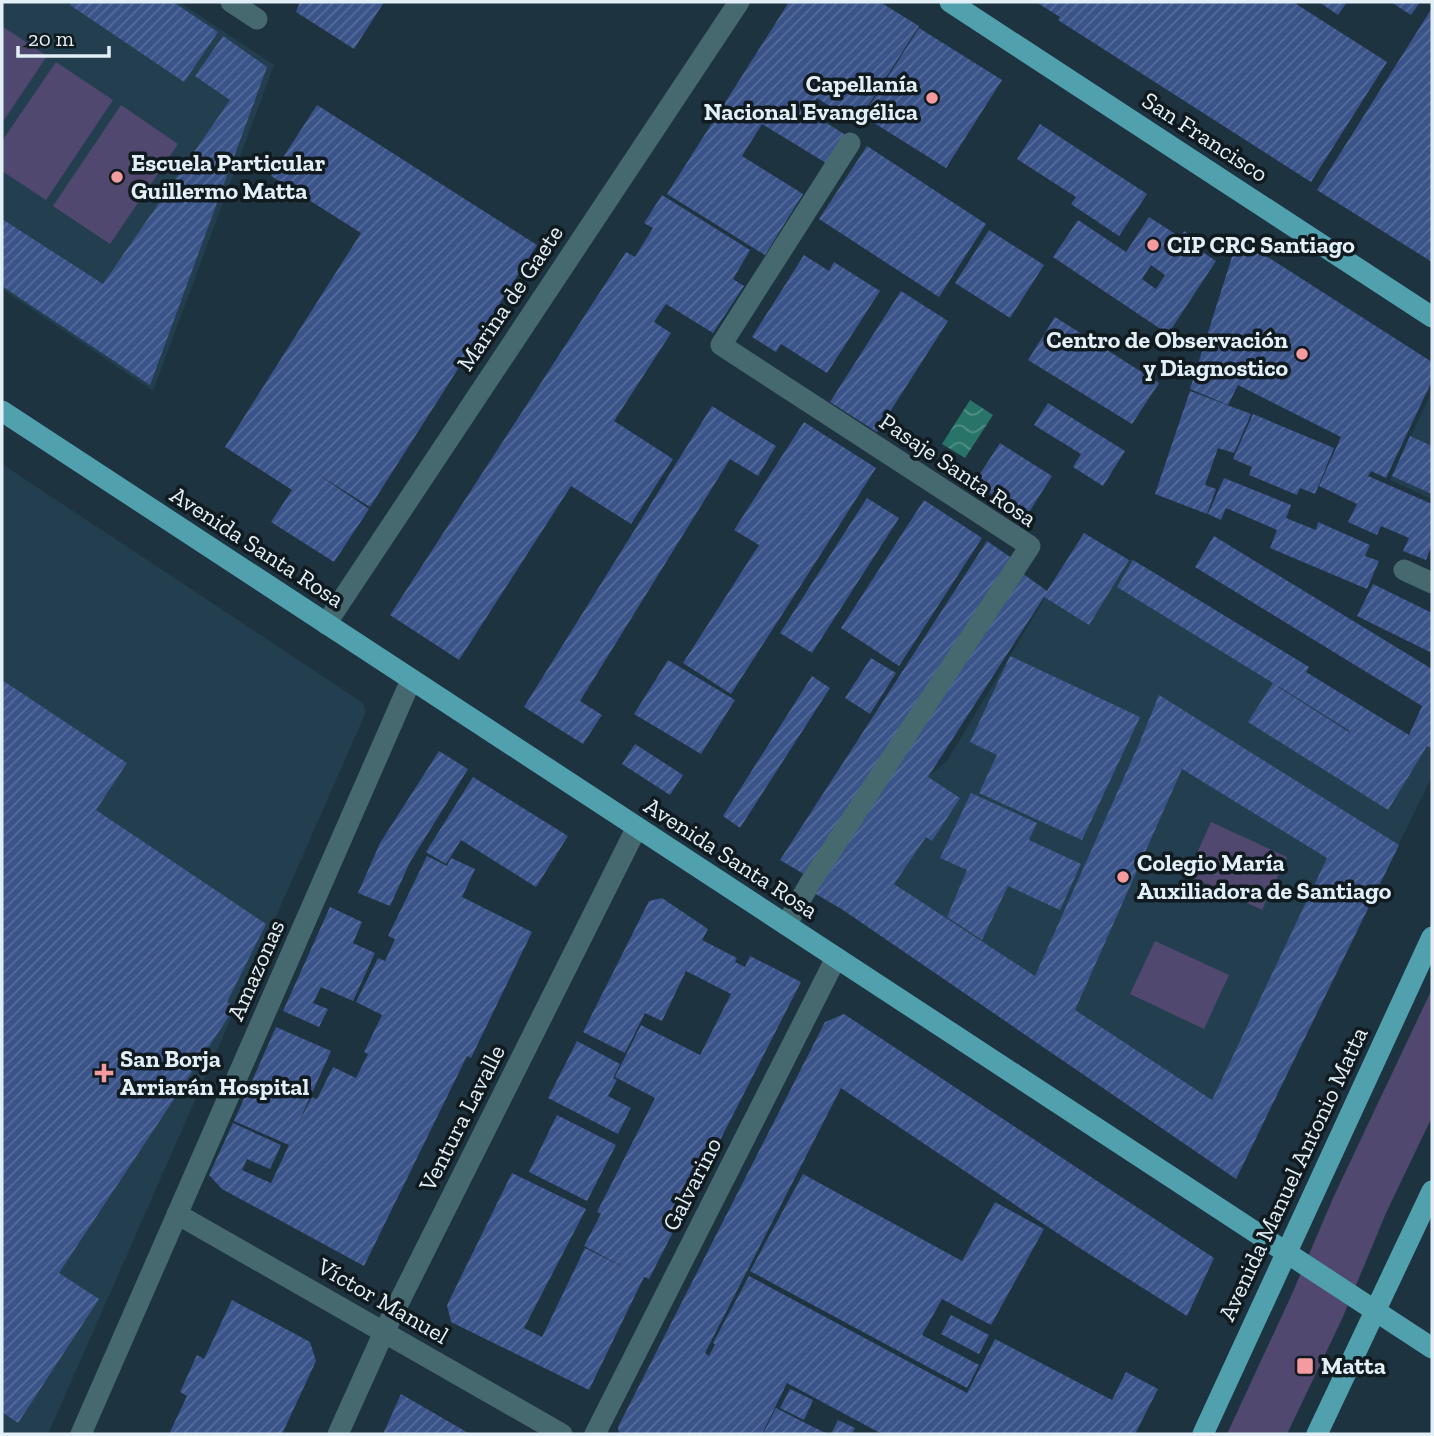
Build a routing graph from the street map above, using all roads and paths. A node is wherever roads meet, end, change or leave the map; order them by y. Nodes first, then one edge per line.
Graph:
1 (231, 2) edge
2 (739, 2) edge
3 (950, 2) edge
4 (257, 19) dead end
5 (850, 143) dead end
6 (1432, 317) edge
7 (2, 411) edge
8 (1404, 570) dead end
9 (1432, 583) edge
10 (326, 624) junction
11 (411, 680) junction
12 (636, 827) junction
13 (786, 925) junction
14 (1432, 937) edge
15 (836, 958) junction
16 (1432, 1191) edge
17 (177, 1214) junction
18 (1285, 1253) junction
19 (1374, 1311) junction
20 (384, 1332) junction
21 (1432, 1348) edge
22 (81, 1434) edge
23 (338, 1434) edge
24 (562, 1434) edge
25 (594, 1434) edge
26 (1202, 1434) edge
27 (1317, 1434) edge

1 - 4 street
2 - 10 street, Marina de Gaete
3 - 6 main road, San Francisco
5 - 13 street, Pasaje Santa Rosa
7 - 10 main road, Avenida Santa Rosa
8 - 9 street
10 - 11 main road, Avenida Santa Rosa
11 - 12 main road, Avenida Santa Rosa
11 - 17 street, Amazonas
12 - 13 main road, Avenida Santa Rosa
12 - 20 street, Ventura Lavalle
13 - 15 main road, Avenida Santa Rosa
14 - 18 main road, Avenida Manuel Antonio Matta
15 - 18 main road, Avenida Santa Rosa
15 - 25 street, Galvarino
16 - 19 main road
17 - 20 street, Víctor Manuel
17 - 22 street, Amazonas
18 - 19 main road, Avenida Santa Rosa
18 - 26 main road, Avenida Manuel Antonio Matta
19 - 21 main road, Avenida Santa Rosa
19 - 27 main road
20 - 23 street, Ventura Lavalle
20 - 24 street, Víctor Manuel

